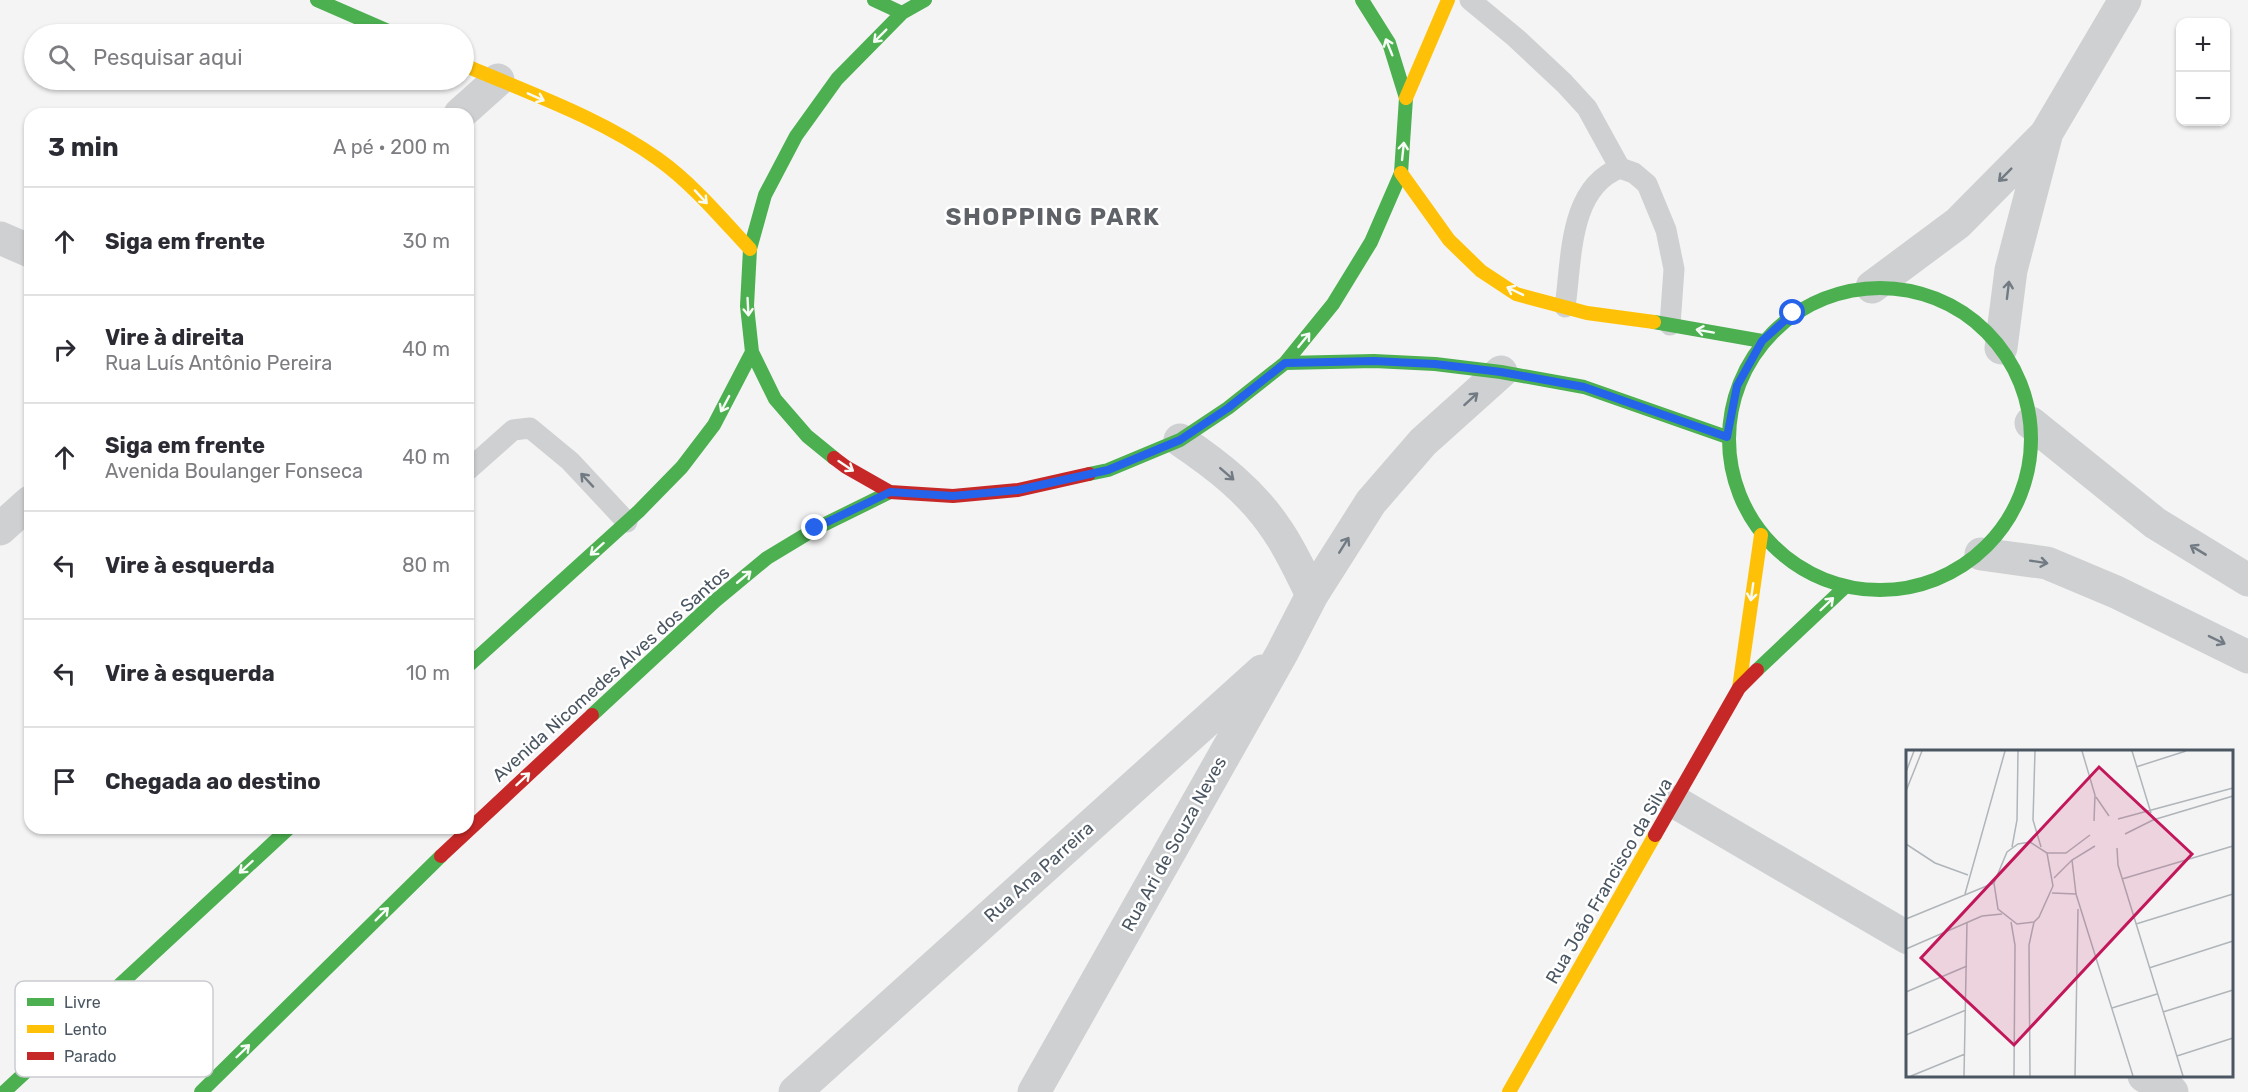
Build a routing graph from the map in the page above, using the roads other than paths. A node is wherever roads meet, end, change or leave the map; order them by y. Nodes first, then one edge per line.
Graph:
1 (317, 0) edge
2 (874, 0) edge
3 (925, 0) edge
4 (1362, 0) edge
5 (1448, 0) edge
6 (1470, 0) edge
7 (2125, 0) edge
8 (902, 13) junction
9 (372, 24) edge
10 (474, 69) edge
11 (498, 80) junction
12 (1406, 98) junction
13 (467, 108) edge
14 (2046, 134) junction
15 (1620, 168) junction
16 (1401, 173) junction
17 (0, 238) edge
18 (24, 248) edge
19 (750, 249) junction
20 (1872, 287) junction
21 (1565, 307) junction
22 (1670, 325) junction
23 (1762, 341) junction
24 (2001, 348) junction
25 (752, 352) junction
26 (1285, 363) junction
27 (1501, 372) junction
28 (2031, 423) junction
29 (1727, 437) junction
30 (1180, 440) junction
31 (474, 465) edge
32 (890, 492) junction
33 (24, 507) edge
34 (627, 522) junction
35 (0, 529) edge
36 (1761, 534) junction
37 (1981, 554) junction
38 (2248, 580) edge
39 (1844, 588) junction
40 (1312, 595) junction
41 (1282, 653) junction
42 (2248, 657) edge
43 (474, 661) edge
44 (1739, 688) junction
45 (1675, 802) junction
46 (474, 823) edge
47 (283, 834) edge
48 (463, 834) edge
49 (1906, 937) edge
50 (124, 981) edge
51 (20, 1077) edge
52 (2146, 1077) edge
53 (4, 1092) edge
54 (201, 1092) edge
55 (795, 1092) edge
56 (1034, 1092) edge
57 (1509, 1092) edge
58 (2172, 1092) edge

1 - 9 street
2 - 8 street
3 - 8 street
12 -> 4 street
5 - 12 street
6 - 15 lane
7 - 14 street
8 -> 19 street
10 - 11 street
11 - 13 street
11 -> 19 street
16 -> 12 street
14 -> 20 street
24 -> 14 street
15 - 21 lane
15 - 22 lane
21 -> 16 street
26 -> 16 street
17 - 18 street
19 -> 25 street
20 - 23 street
20 - 24 street
21 - 22 street
23 -> 22 street
23 - 29 street
24 - 28 street
25 -> 32 street
25 -> 34 street
26 - 27 street
26 - 30 street
27 - 29 street
40 -> 27 street, Rua Ari de Souza Neves
28 - 37 street
38 -> 28 street
29 - 36 street
30 - 32 street
30 -> 40 street
34 -> 31 lane
46 -> 32 street, Avenida Nicomedes Alves dos Santos
33 - 35 street
34 -> 43 street
36 - 39 street
36 -> 44 street, Rua João Francisco da Silva
37 - 39 street
37 -> 42 street
44 -> 39 street, Rua João Francisco da Silva
40 - 41 street, Rua Ari de Souza Neves
41 - 55 street, Rua Ana Parreira
41 - 56 street, Rua Ari de Souza Neves
44 - 45 street, Rua João Francisco da Silva
45 - 49 street
45 - 57 street, Rua João Francisco da Silva
47 -> 50 street
54 -> 48 street, Avenida Nicomedes Alves dos Santos
51 -> 53 street
52 - 58 street

